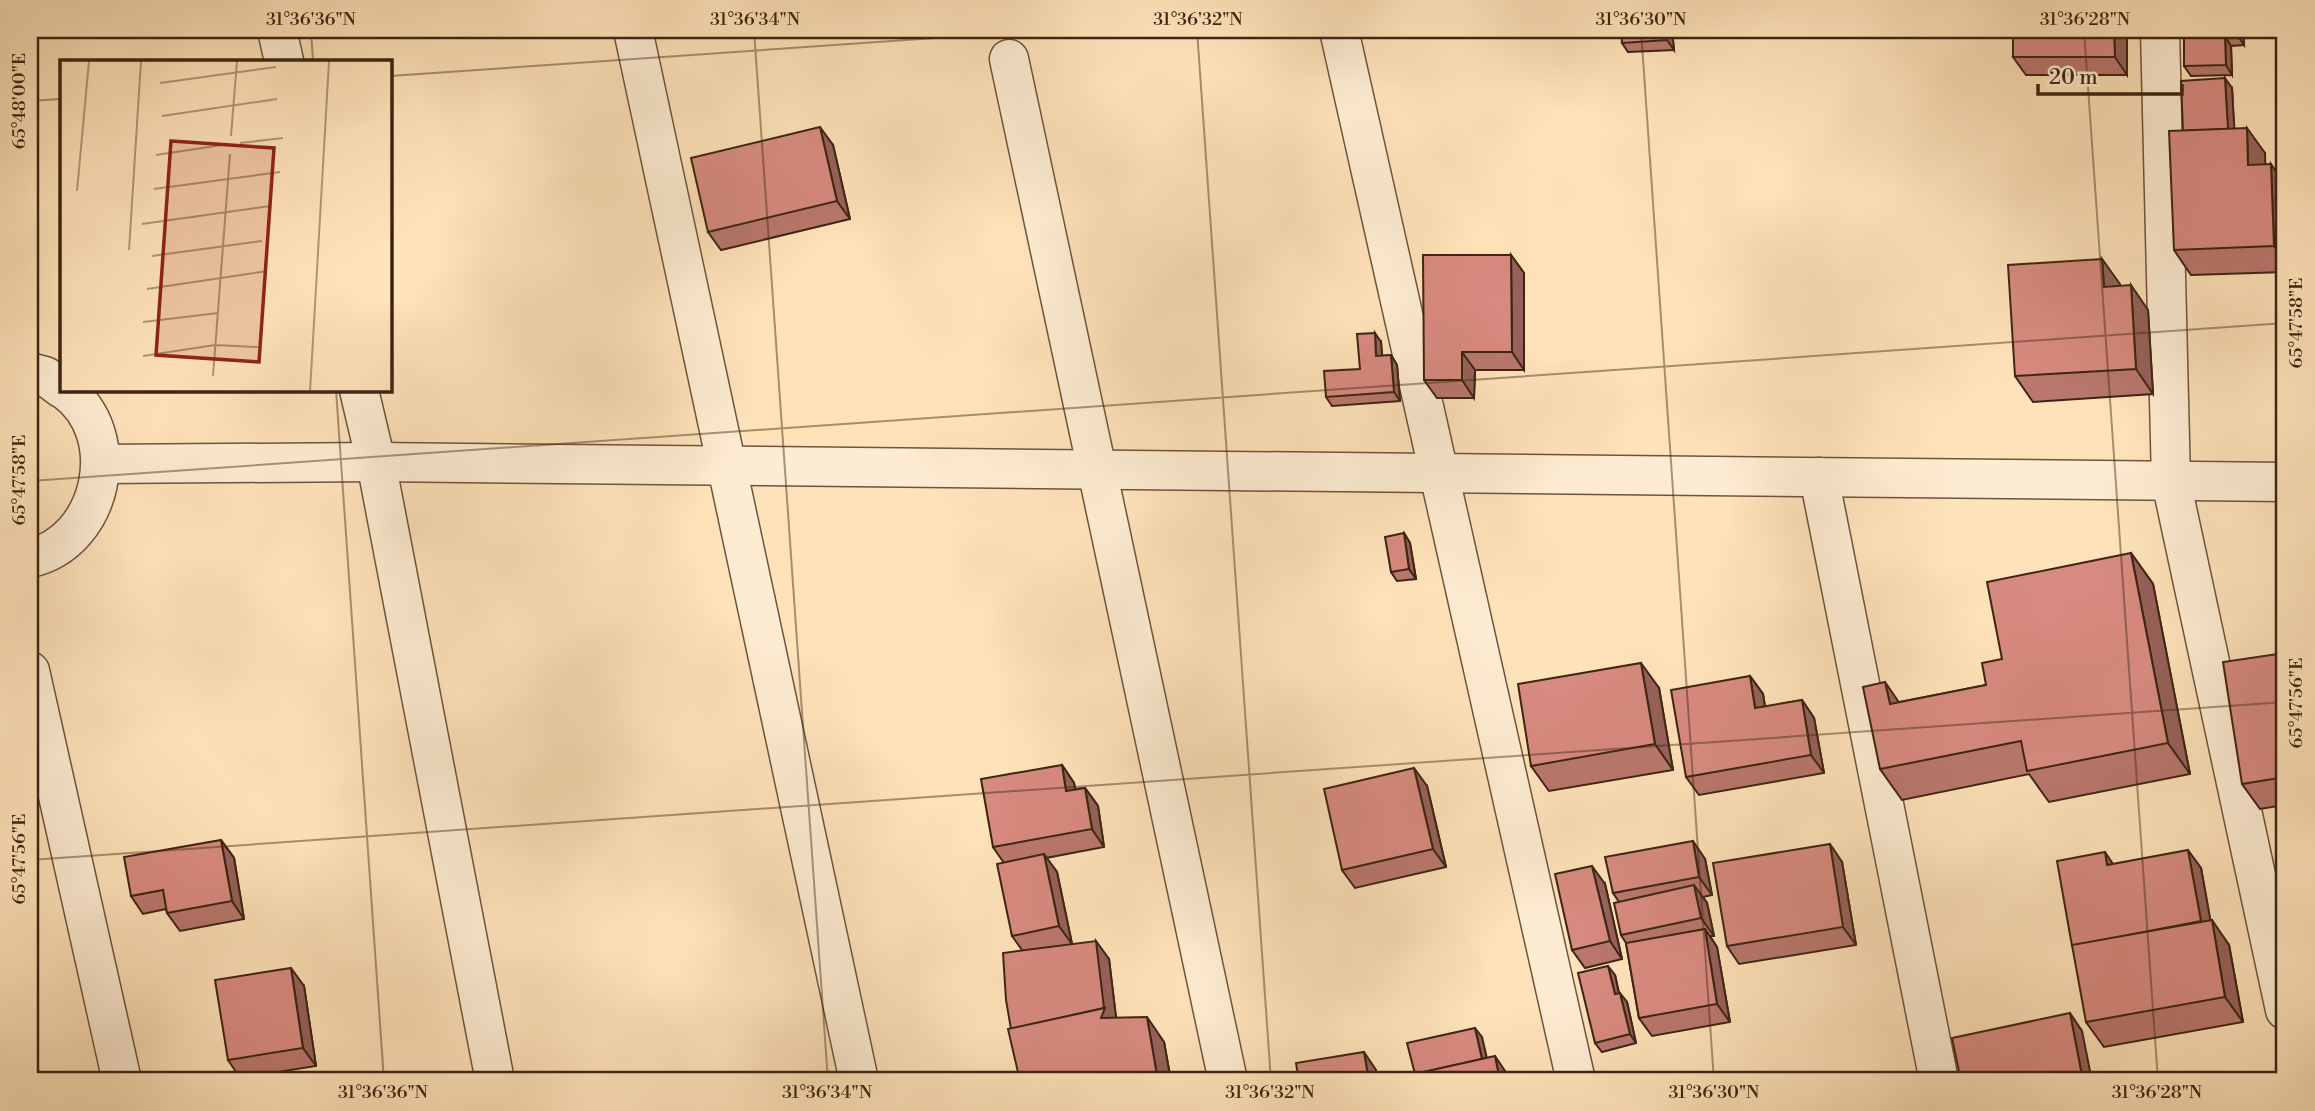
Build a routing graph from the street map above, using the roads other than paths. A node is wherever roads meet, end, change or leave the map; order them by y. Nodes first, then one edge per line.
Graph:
1 (277, 30) edge
2 (633, 30) edge
3 (1339, 30) edge
4 (2160, 30) edge
5 (1009, 59) dead end
6 (284, 60) edge
7 (30, 372) edge
8 (60, 387) edge
9 (68, 392) edge
10 (359, 392) edge
11 (376, 462) junction
12 (102, 464) junction
13 (727, 466) junction
14 (1097, 470) junction
15 (1439, 473) junction
16 (1819, 477) junction
17 (2171, 481) junction
18 (2285, 482) edge
19 (30, 558) edge
20 (30, 671) edge
21 (2285, 1010) edge
22 (122, 1081) edge
23 (495, 1081) edge
24 (859, 1081) edge
25 (1228, 1081) edge
26 (1576, 1081) edge
27 (1939, 1081) edge

1 - 6 street
2 - 13 street
3 - 15 street
4 - 17 street
5 - 14 street
7 - 8 street
9 - 12 street
10 - 11 street
11 - 12 street
11 - 13 street
11 - 23 street
12 - 19 street
13 - 14 street
13 - 24 street
14 - 15 street
14 - 25 street
15 - 16 street
15 - 26 street
16 - 17 street
16 - 27 street
17 - 18 street
17 - 21 street
20 - 22 street

